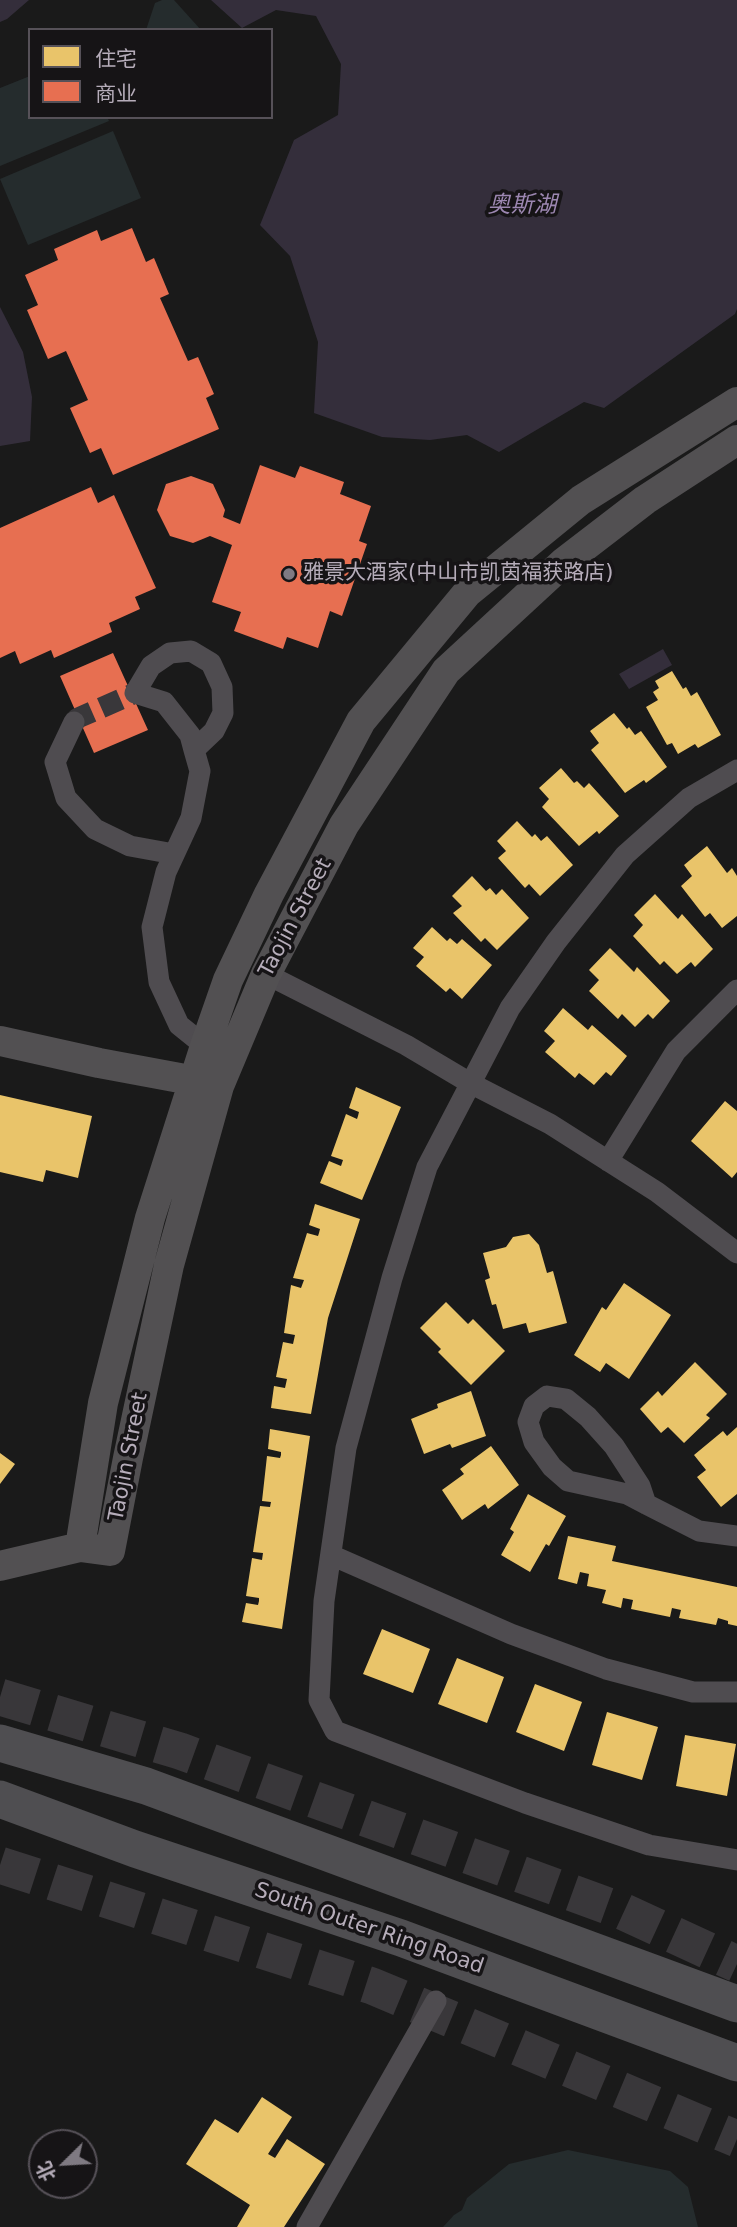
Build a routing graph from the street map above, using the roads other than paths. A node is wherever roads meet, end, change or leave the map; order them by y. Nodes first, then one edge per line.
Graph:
1 (737, 402) edge
2 (737, 440) edge
3 (74, 722) tunnel mouth
4 (194, 750) junction
5 (737, 770) edge
6 (174, 854) junction
7 (266, 974) junction
8 (737, 989) edge
9 (0, 1041) edge
10 (205, 1046) junction
11 (206, 1083) junction
12 (470, 1083) junction
13 (608, 1161) junction
14 (737, 1253) edge
15 (646, 1504) junction
16 (737, 1536) edge
17 (80, 1547) junction
18 (331, 1555) junction
19 (0, 1566) edge
20 (737, 1692) edge
21 (0, 1744) edge
22 (0, 1800) edge
23 (0, 1809) edge
24 (46, 1815) junction
25 (737, 1860) edge
26 (436, 2001) dead end
27 (737, 2004) edge
28 (737, 2063) edge
29 (307, 2227) edge

1 - 10 street
2 - 7 street, Taojin Street
3 - 6 street
4 - 4 street
4 - 6 street
5 - 12 street
6 - 10 street
7 - 11 street, Taojin Street
7 - 12 street
8 - 13 street
9 - 11 street
10 - 11 street
11 - 17 street
11 - 17 street, Taojin Street
12 - 13 street
12 - 18 street
13 - 14 street
15 - 15 street
15 - 16 street
17 - 19 street
18 - 20 street
18 - 25 street
21 - 27 highway
22 - 24 highway, South Outer Ring Road
23 - 24 highway
24 - 28 highway, South Outer Ring Road
26 - 29 street

